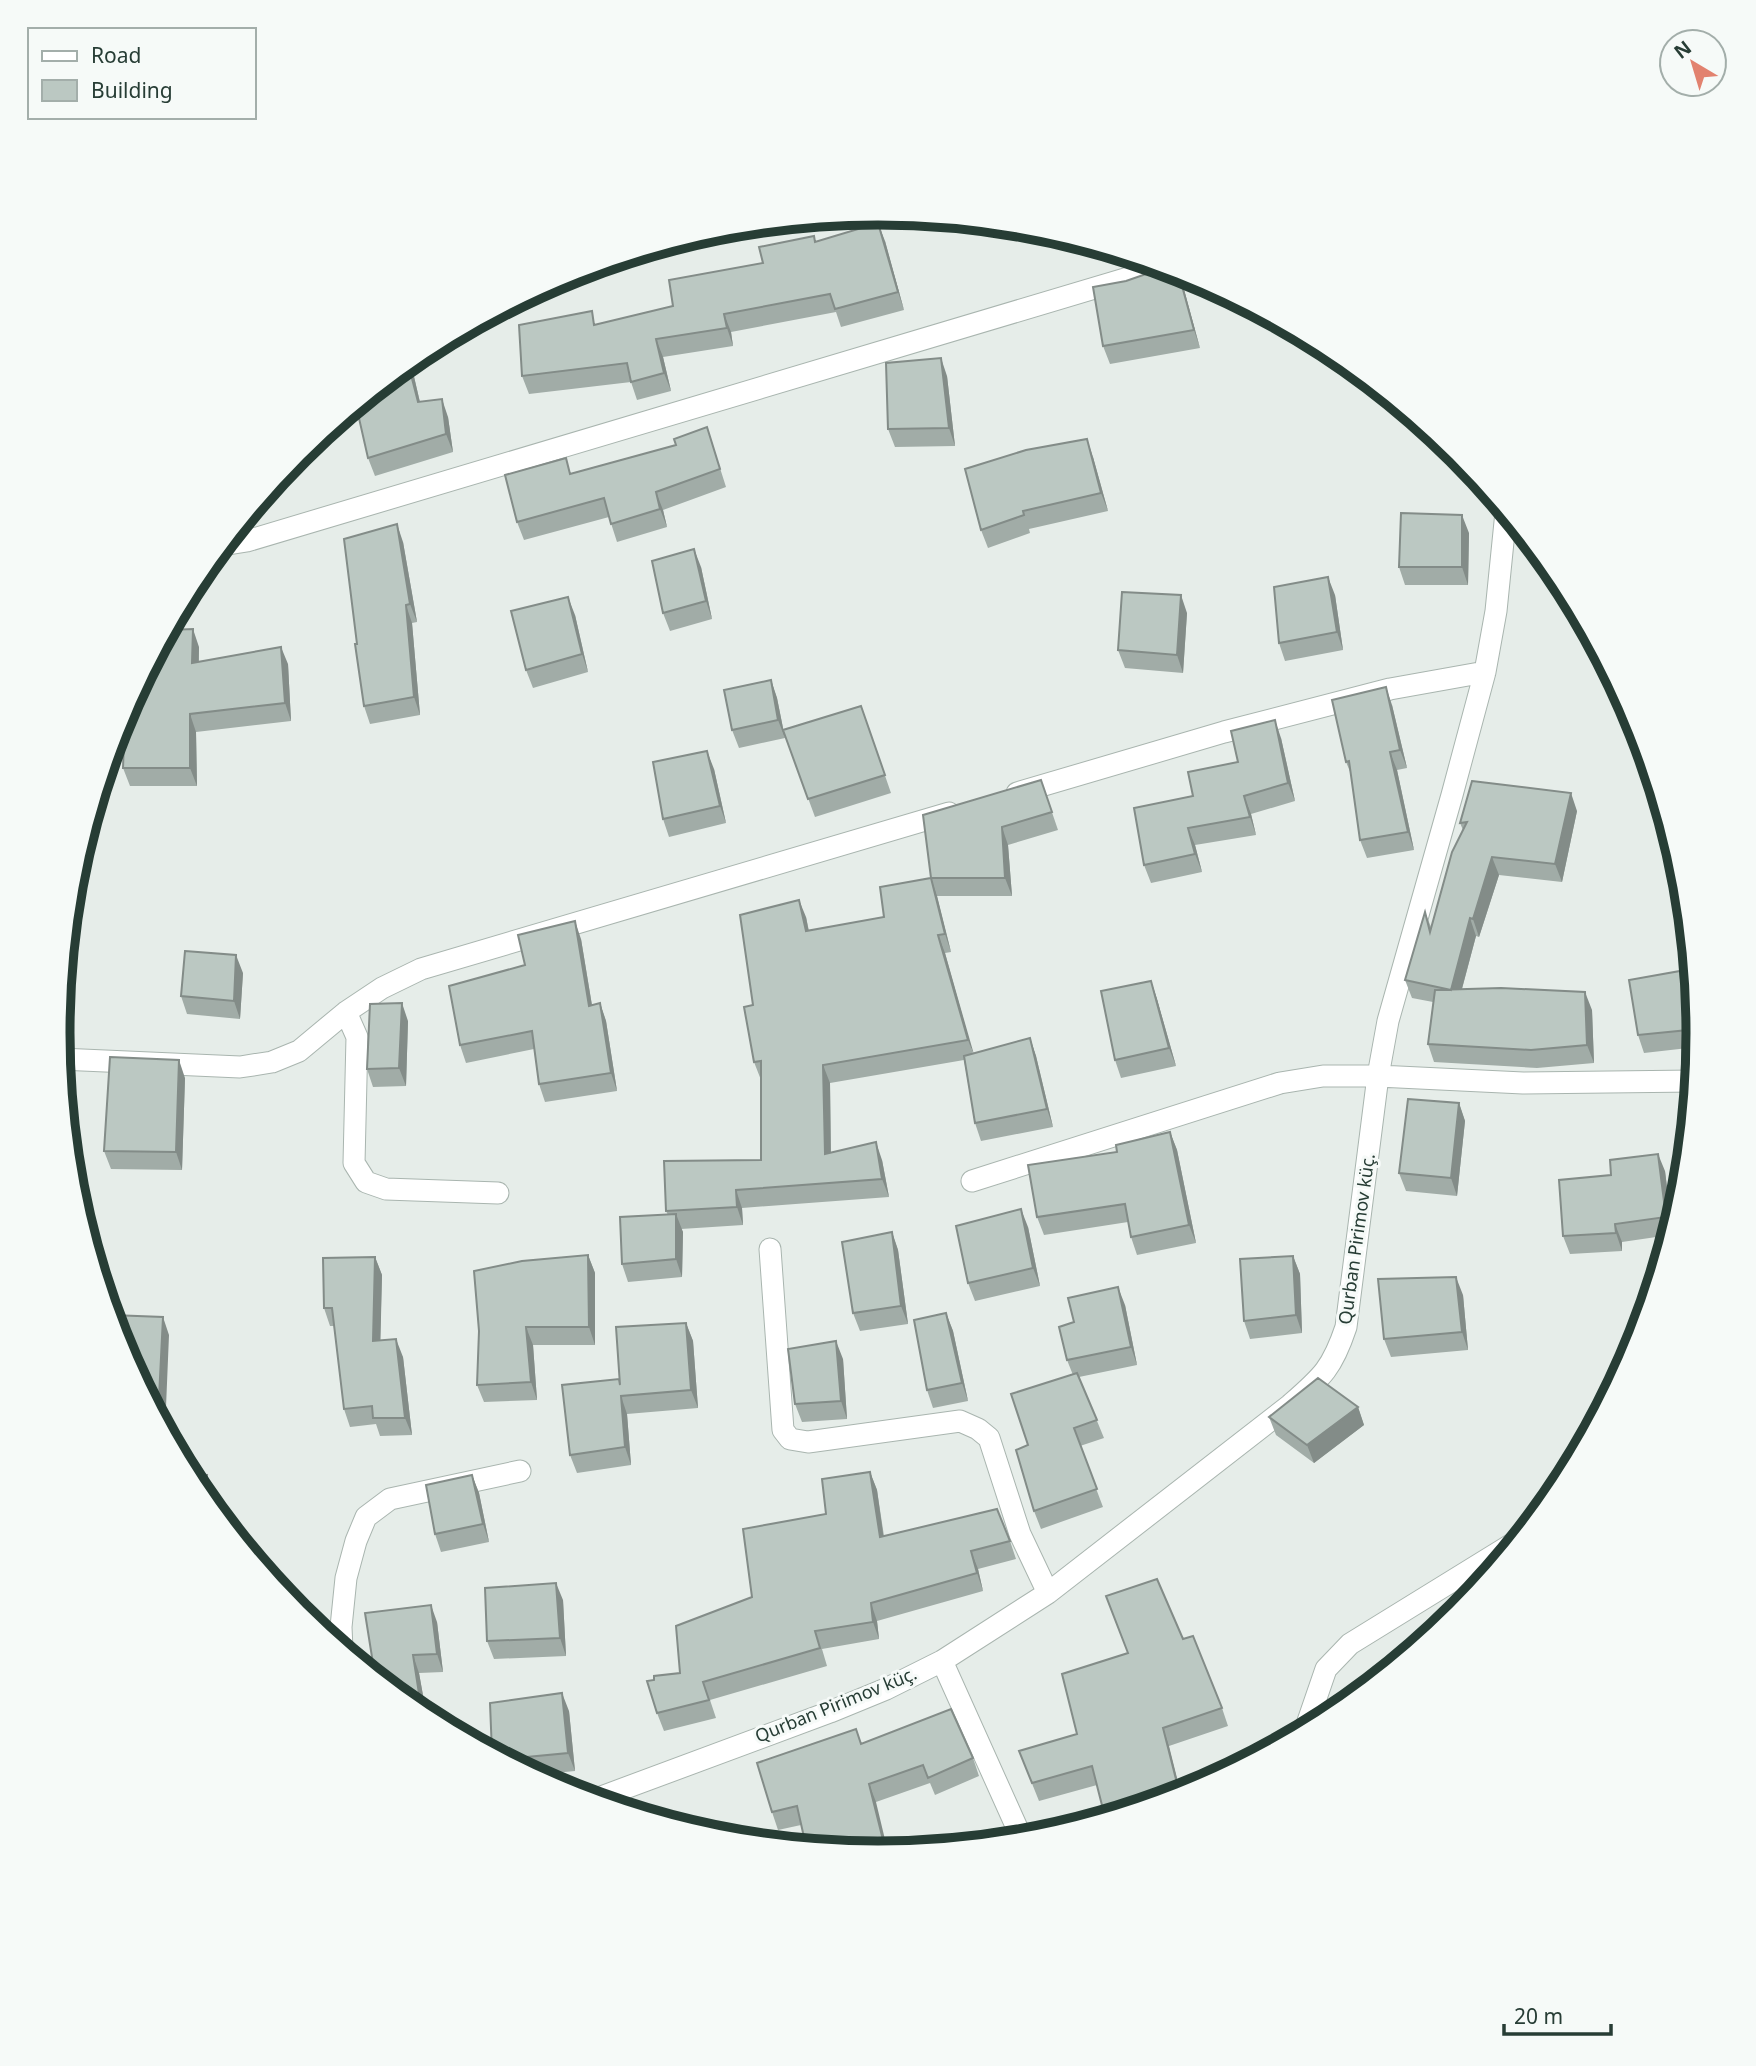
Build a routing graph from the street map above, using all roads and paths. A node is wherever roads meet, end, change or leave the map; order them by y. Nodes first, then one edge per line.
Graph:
1 (1148, 272) edge
2 (1505, 524) edge
3 (236, 543) edge
4 (1485, 672) junction
5 (998, 799) edge
6 (971, 806) edge
7 (346, 1012) junction
8 (71, 1059) edge
9 (1378, 1076) junction
10 (1684, 1081) edge
11 (972, 1181) dead end
12 (498, 1193) dead end
13 (769, 1249) dead end
14 (520, 1471) dead end
15 (1494, 1555) edge
16 (1048, 1593) junction
17 (341, 1637) edge
18 (942, 1661) junction
19 (1310, 1716) edge
20 (608, 1794) edge
21 (1017, 1828) edge

1 - 3 street
2 - 4 street, Qurban Pirimov küç.
4 - 5 street
4 - 9 street, Qurban Pirimov küç.
6 - 7 street
7 - 8 street
7 - 12 street
9 - 10 street
9 - 11 street
9 - 16 street, Qurban Pirimov küç.
13 - 16 street
14 - 17 street
15 - 19 street
16 - 18 street, Qurban Pirimov küç.
18 - 20 street, Qurban Pirimov küç.
18 - 21 street

